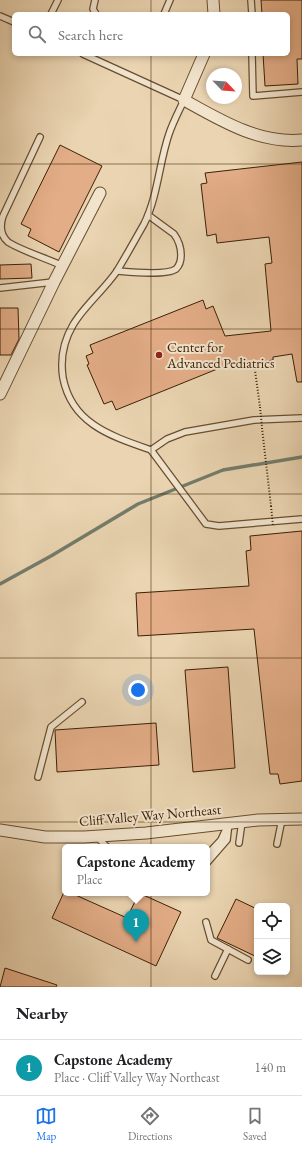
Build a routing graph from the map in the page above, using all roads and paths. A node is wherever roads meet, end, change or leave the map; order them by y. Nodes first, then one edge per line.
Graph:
1 (58, 0) edge
2 (94, 0) edge
3 (170, 0) edge
4 (213, 0) edge
5 (251, 0) edge
6 (52, 12) edge
7 (95, 12) edge
8 (165, 12) edge
9 (214, 12) edge
10 (252, 12) edge
11 (0, 16) edge
12 (12, 21) edge
13 (88, 56) edge
14 (203, 56) edge
15 (252, 56) edge
16 (302, 92) edge
17 (184, 100) junction
18 (40, 137) dead end
19 (302, 140) edge
20 (100, 192) dead end
21 (148, 215) junction
22 (63, 266) junction
23 (117, 271) junction
24 (54, 282) junction
25 (0, 288) edge
26 (254, 363) dead end
27 (0, 394) edge
28 (302, 418) edge
29 (151, 450) junction
30 (302, 519) edge
31 (273, 526) dead end
32 (82, 702) dead end
33 (38, 777) dead end
34 (282, 819) junction
35 (302, 819) edge
36 (242, 822) junction
37 (229, 823) junction
38 (0, 830) edge
39 (96, 836) junction
40 (239, 843) dead end
41 (103, 844) edge
42 (277, 844) dead end
43 (210, 852) edge
44 (210, 859) edge
45 (206, 922) dead end
46 (228, 949) junction
47 (248, 960) dead end
48 (215, 976) dead end

1 - 6 lane
2 - 7 lane
3 - 8 lane
4 - 9 street
5 - 10 lane
11 - 12 lane
13 - 17 lane
14 - 17 street
15 - 16 lane
17 - 19 street
17 - 21 lane
18 - 22 lane
20 - 22 street
21 - 23 lane
21 - 23 lane
22 - 24 street
23 - 29 lane
24 - 25 lane
24 - 27 street
26 - 31 path, bridge
28 - 29 lane
29 - 30 lane
32 - 33 lane
34 - 35 street, Cliff Valley Way Northeast
34 - 36 street, Cliff Valley Way Northeast
34 - 42 lane
36 - 37 street, Cliff Valley Way Northeast
36 - 40 lane
37 - 39 street, Cliff Valley Way Northeast
37 - 43 lane
37 - 44 lane
38 - 39 street, Cliff Valley Way Northeast
39 - 41 lane
45 - 46 lane
46 - 47 lane
46 - 48 lane

